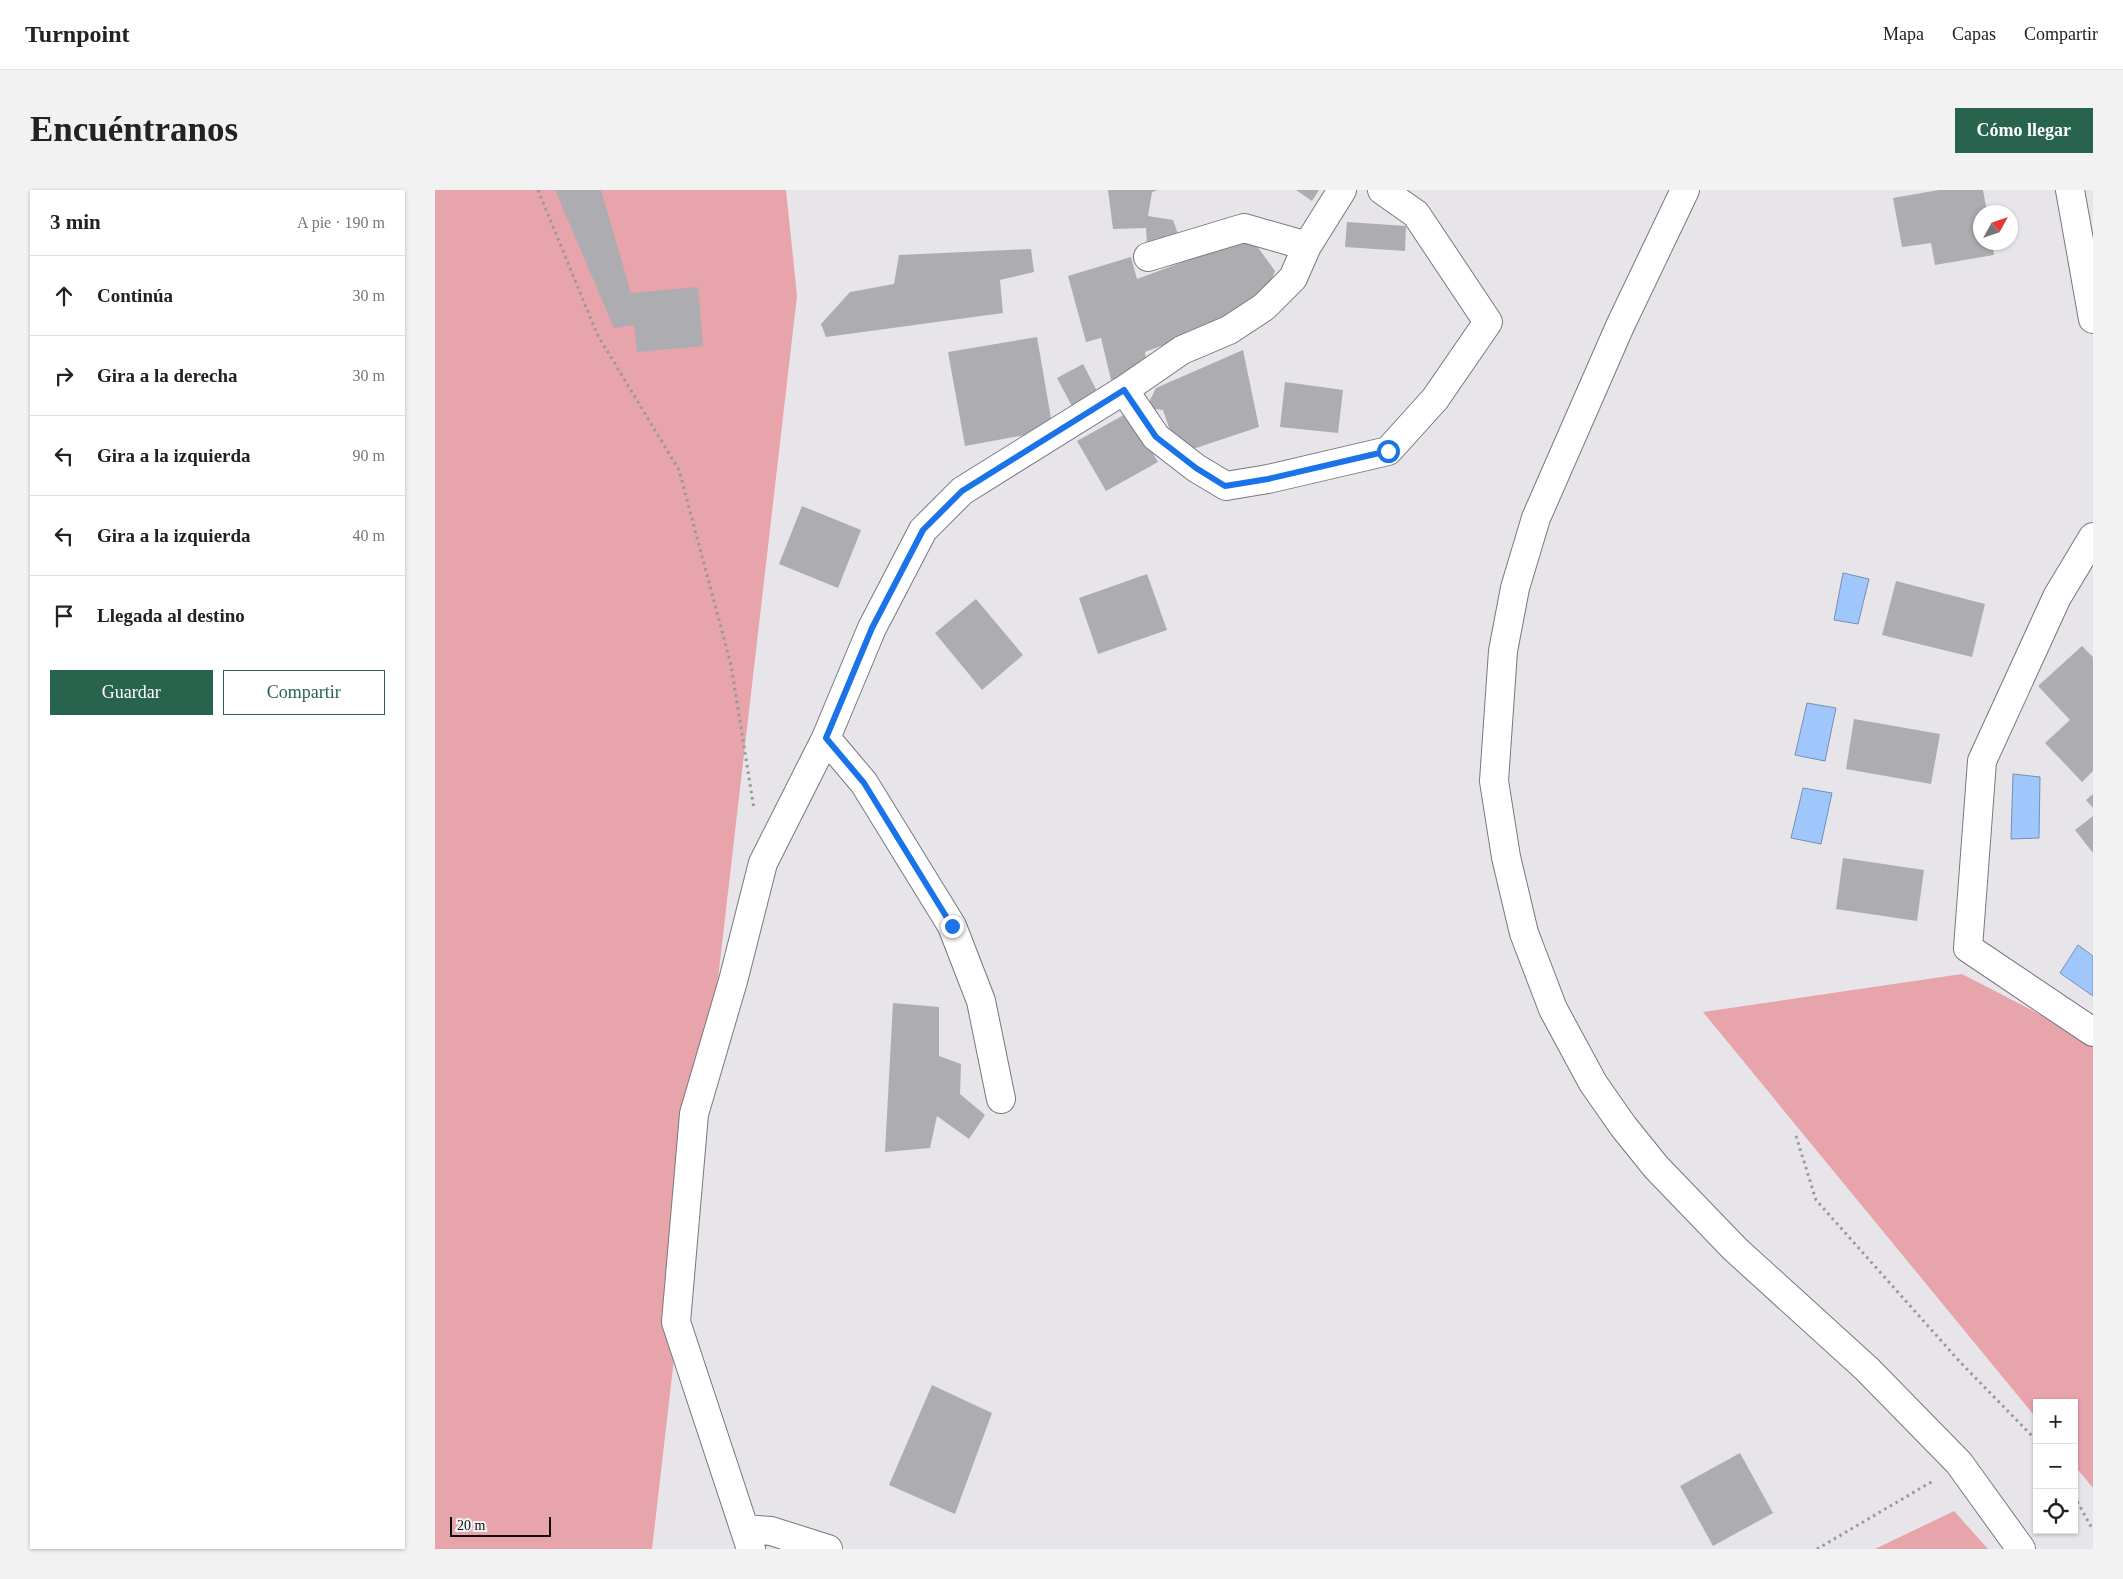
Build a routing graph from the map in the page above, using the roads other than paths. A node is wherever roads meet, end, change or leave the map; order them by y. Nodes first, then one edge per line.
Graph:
1 (1342, 190) edge
2 (1382, 190) edge
3 (1685, 190) edge
4 (2070, 190) edge
5 (1307, 246) junction
6 (1148, 257) dead end
7 (2093, 319) edge
8 (1124, 390) junction
9 (2093, 537) edge
10 (826, 738) junction
11 (2093, 1032) edge
12 (1001, 1099) dead end
13 (748, 1539) edge
14 (829, 1549) edge
15 (2021, 1549) edge

1 - 5 street
2 - 8 street
3 - 15 street
4 - 7 street
5 - 6 street
5 - 8 street
8 - 10 street
9 - 11 street
10 - 12 street
10 - 13 street
13 - 14 street

